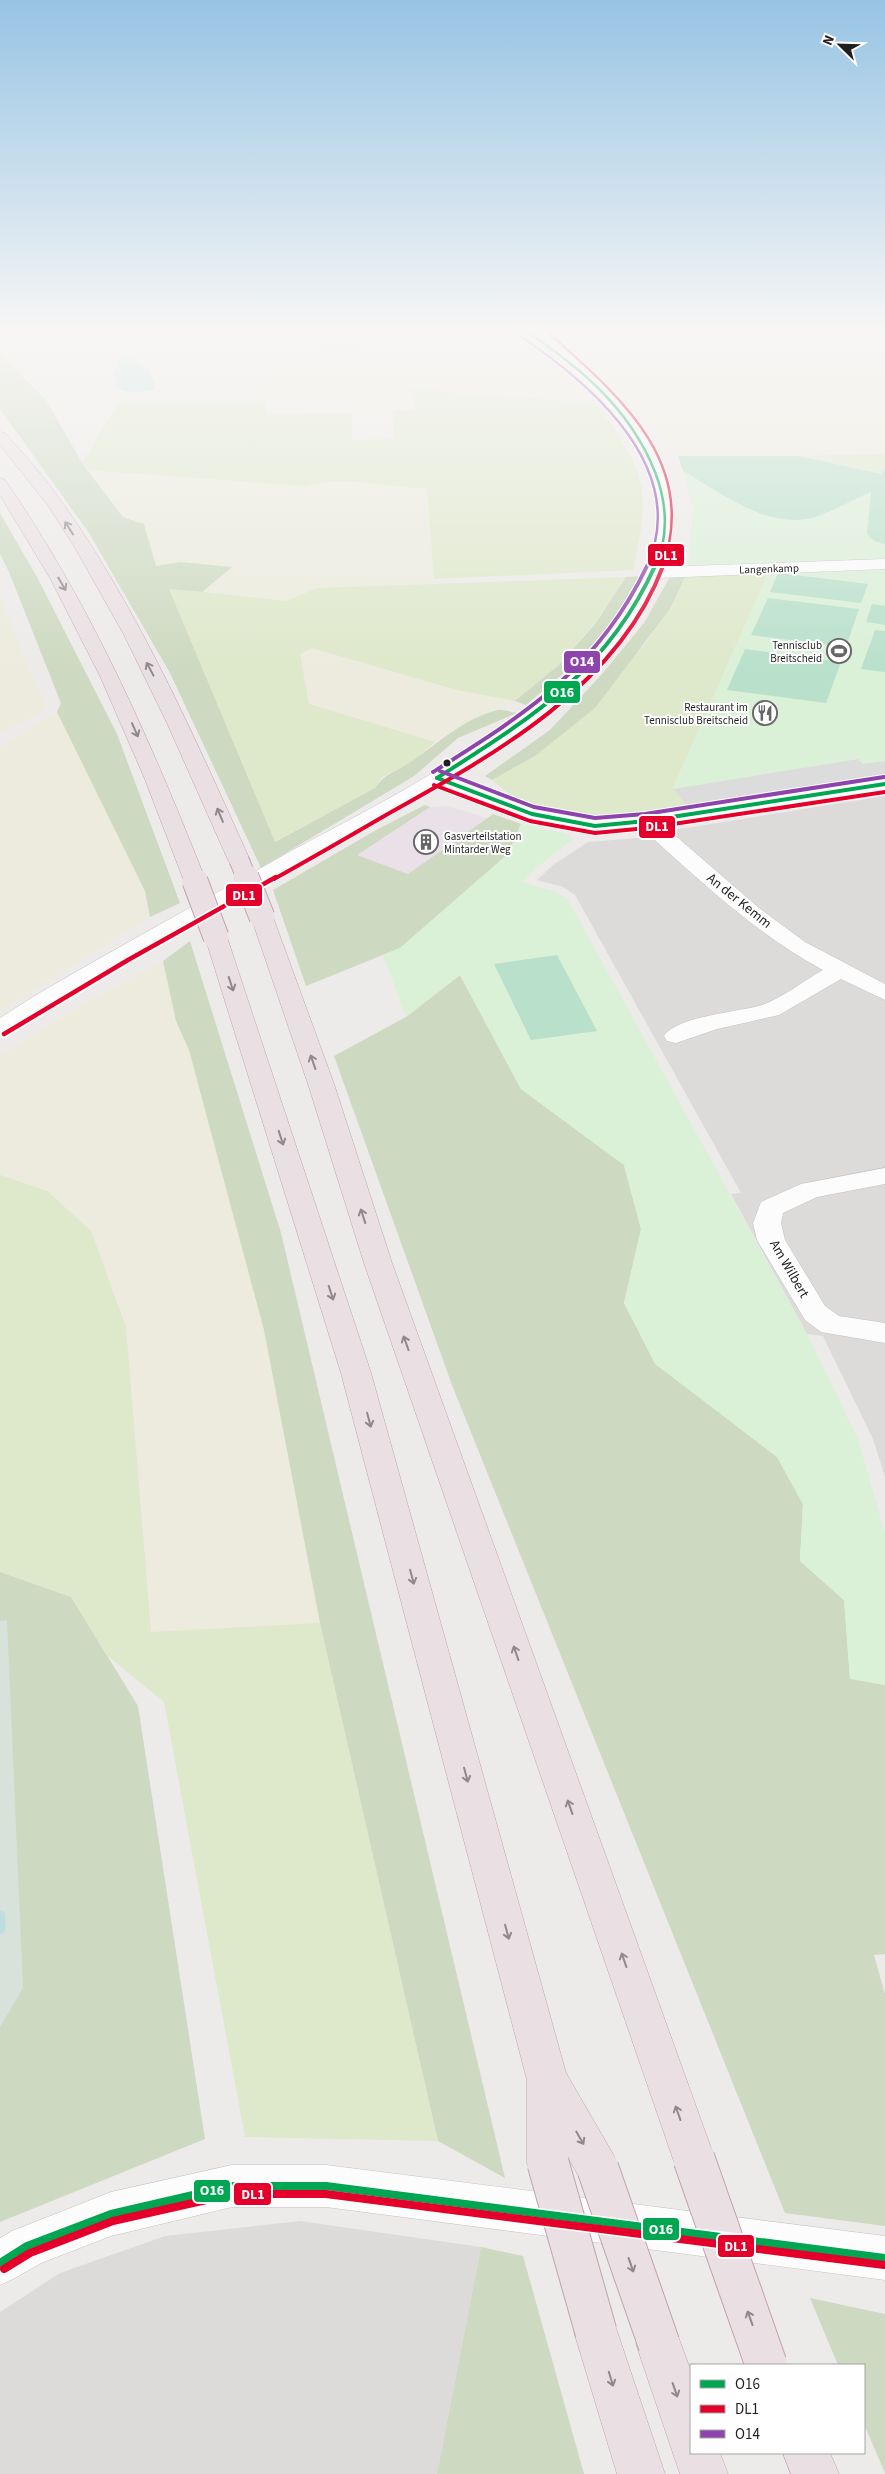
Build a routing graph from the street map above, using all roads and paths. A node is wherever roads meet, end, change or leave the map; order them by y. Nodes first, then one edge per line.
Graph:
1 (5, 442) edge
2 (642, 442) edge
3 (0, 483) edge
4 (885, 564) edge
5 (652, 573) junction
6 (436, 778) junction
7 (885, 784) edge
8 (646, 821) junction
9 (840, 970) junction
10 (885, 993) edge
11 (0, 1028) edge
12 (676, 1036) dead end
13 (885, 1176) edge
14 (885, 1332) edge
15 (547, 2080) junction
16 (885, 2258) edge
17 (0, 2264) edge
18 (767, 2364) edge
19 (690, 2433) edge
20 (697, 2454) edge
21 (798, 2454) edge
22 (806, 2454) edge
23 (641, 2474) edge
24 (704, 2474) edge
25 (806, 2474) edge
26 (815, 2474) edge

18 -> 1 highway, bridge
2 - 5 street
3 -> 15 highway, bridge
4 - 5 street, Langenkamp
5 - 6 street
6 - 8 street
6 - 11 street
7 - 8 street
8 - 9 street, An der Kemm
9 - 10 street, An der Kemm
9 - 12 street
13 - 14 street, Am Wilbert
15 -> 19 highway, bridge
15 -> 23 highway, bridge
16 - 17 street
20 - 24 highway
21 - 25 highway
22 - 26 highway

